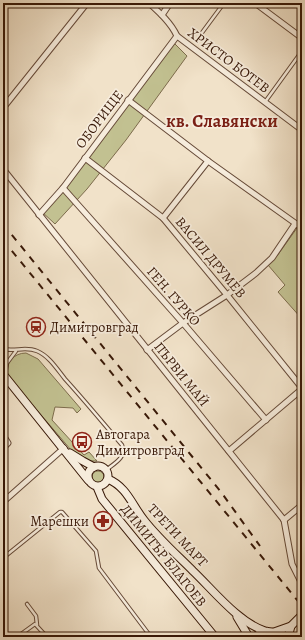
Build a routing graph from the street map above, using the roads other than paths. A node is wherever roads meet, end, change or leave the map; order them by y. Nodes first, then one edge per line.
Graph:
1 (87, 3) edge
2 (148, 3) edge
3 (170, 3) edge
4 (224, 3) edge
5 (256, 3) edge
6 (162, 15) junction
7 (201, 34) dead end
8 (177, 36) junction
9 (302, 38) edge
10 (302, 51) edge
11 (128, 100) junction
12 (264, 103) junction
13 (3, 108) edge
14 (302, 130) edge
15 (85, 158) junction
16 (208, 161) junction
17 (3, 169) edge
18 (63, 188) junction
19 (39, 214) junction
20 (163, 218) junction
21 (295, 224) junction
22 (302, 228) edge
23 (227, 294) junction
24 (182, 323) junction
25 (3, 349) edge
26 (17, 350) junction
27 (147, 350) junction
28 (4, 375) edge
29 (302, 389) edge
30 (266, 420) junction
31 (3, 435) edge
32 (3, 448) edge
33 (64, 448) junction
34 (229, 451) junction
35 (94, 467) junction
36 (106, 470) junction
37 (108, 479) junction
38 (88, 480) junction
39 (97, 487) junction
40 (3, 502) edge
41 (302, 505) edge
42 (284, 520) junction
43 (3, 558) edge
44 (302, 584) edge
45 (27, 604) dead end
46 (232, 609) junction
47 (302, 615) edge
48 (36, 625) junction
49 (291, 626) junction
50 (265, 631) junction
51 (274, 632) junction
52 (148, 634) junction
53 (17, 637) edge
54 (46, 637) edge
55 (144, 637) edge
56 (151, 637) edge
57 (215, 637) edge
58 (249, 637) edge
59 (255, 637) edge
60 (282, 637) edge
61 (288, 637) edge

1 - 13 street
2 - 6 street, ХРИСТО БОТЕВ
3 - 6 street
4 - 7 lane
5 - 9 street
6 - 8 street, ХРИСТО БОТЕВ
8 - 11 street, ОБОРИЩЕ
8 - 12 street, ХРИСТО БОТЕВ
10 - 12 lane
11 - 15 street, ОБОРИЩЕ
11 - 16 street
12 - 14 street, ХРИСТО БОТЕВ
15 - 18 street, ОБОРИЩЕ
15 - 20 street, ВАСИЛ ДРУМЕВ
16 - 20 street
16 - 21 street
17 - 19 street, ПЪРВИ МАЙ
18 - 19 street, ОБОРИЩЕ
18 - 24 street, ГЕН. ГУРКО
19 - 27 street, ПЪРВИ МАЙ
20 - 23 street, ВАСИЛ ДРУМЕВ
21 - 22 street
21 - 23 street
23 - 24 street
23 - 29 street, ВАСИЛ ДРУМЕВ
24 - 27 street
24 - 30 street, ГЕН. ГУРКО
25 - 26 lane
26 - 28 lane
26 - 36 lane
27 - 34 street, ПЪРВИ МАЙ
28 - 33 street
29 - 30 street
30 - 34 street
31 - 32 street
33 - 35 street
33 - 38 street
33 - 40 street
34 - 42 street, ПЪРВИ МАЙ
35 - 36 street
35 - 38 street
36 - 37 street
37 - 39 street
37 - 46 street, ТРЕТИ МАРТ
38 - 39 street
39 - 57 street, ДИМИТЪР БЛАГОЕВ
41 - 42 street
42 - 44 street
43 - 52 lane
45 - 48 lane
46 - 50 street, ТРЕТИ МАРТ
46 - 58 street, ТРЕТИ МАРТ
47 - 49 street
48 - 53 lane
48 - 54 lane
49 - 51 street
49 - 61 street
50 - 51 street
50 - 59 street
51 - 60 street
52 - 55 lane
52 - 56 lane

